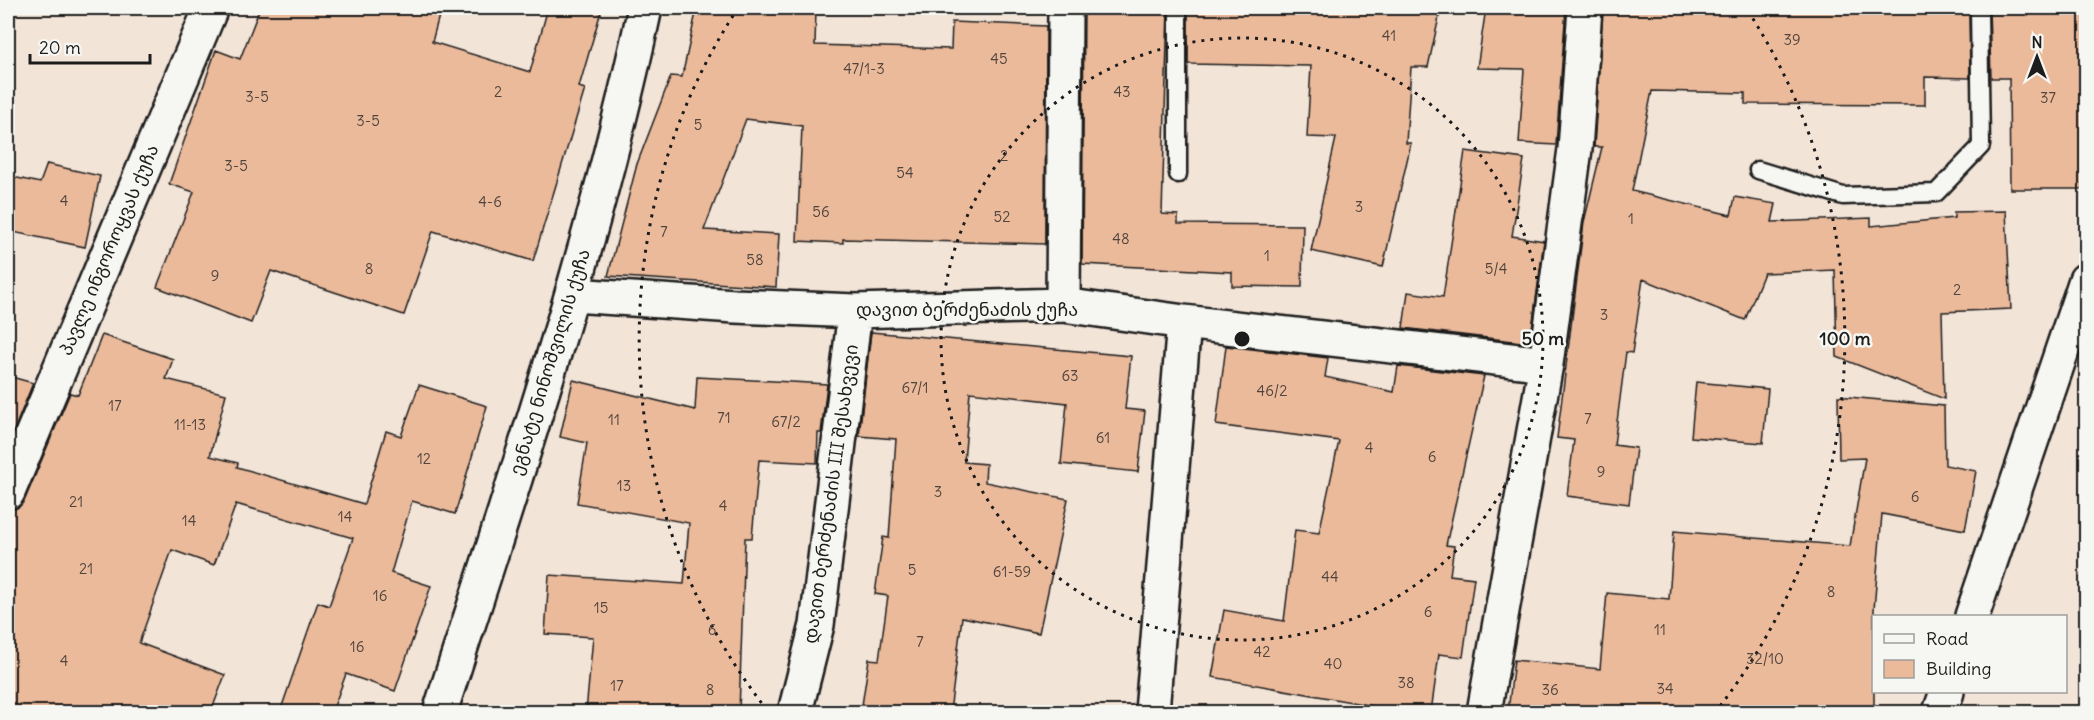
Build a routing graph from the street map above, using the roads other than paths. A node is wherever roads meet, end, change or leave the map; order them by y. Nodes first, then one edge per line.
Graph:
1 (211, 8) edge
2 (645, 8) edge
3 (1065, 8) edge
4 (1178, 8) edge
5 (1585, 8) edge
6 (1979, 8) edge
7 (1758, 170) dead end
8 (1178, 174) dead end
9 (2086, 280) edge
10 (573, 295) junction
11 (1063, 305) junction
12 (855, 311) junction
13 (1184, 322) junction
14 (1546, 364) junction
15 (8, 492) edge
16 (1972, 615) edge
17 (1947, 693) edge
18 (441, 712) edge
19 (795, 712) edge
20 (1152, 712) edge
21 (1484, 712) edge
22 (1940, 712) edge

1 - 15 street, პავლე ინგოროყვას ქუჩა
2 - 10 street, ეგნატე ნინოშვილის ქუჩა
3 - 11 street
4 - 8 lane
5 - 14 street
6 - 7 lane
9 - 16 street
10 - 12 street, დავით ბერძენაძის ქუჩა
10 - 18 street, ეგნატე ნინოშვილის ქუჩა
11 - 12 street, დავით ბერძენაძის ქუჩა
11 - 13 street, დავით ბერძენაძის ქუჩა
12 - 19 street, დავით ბერძენაძის III შესახვევი
13 - 14 street, დავით ბერძენაძის ქუჩა
13 - 20 street
14 - 21 street
17 - 22 street

